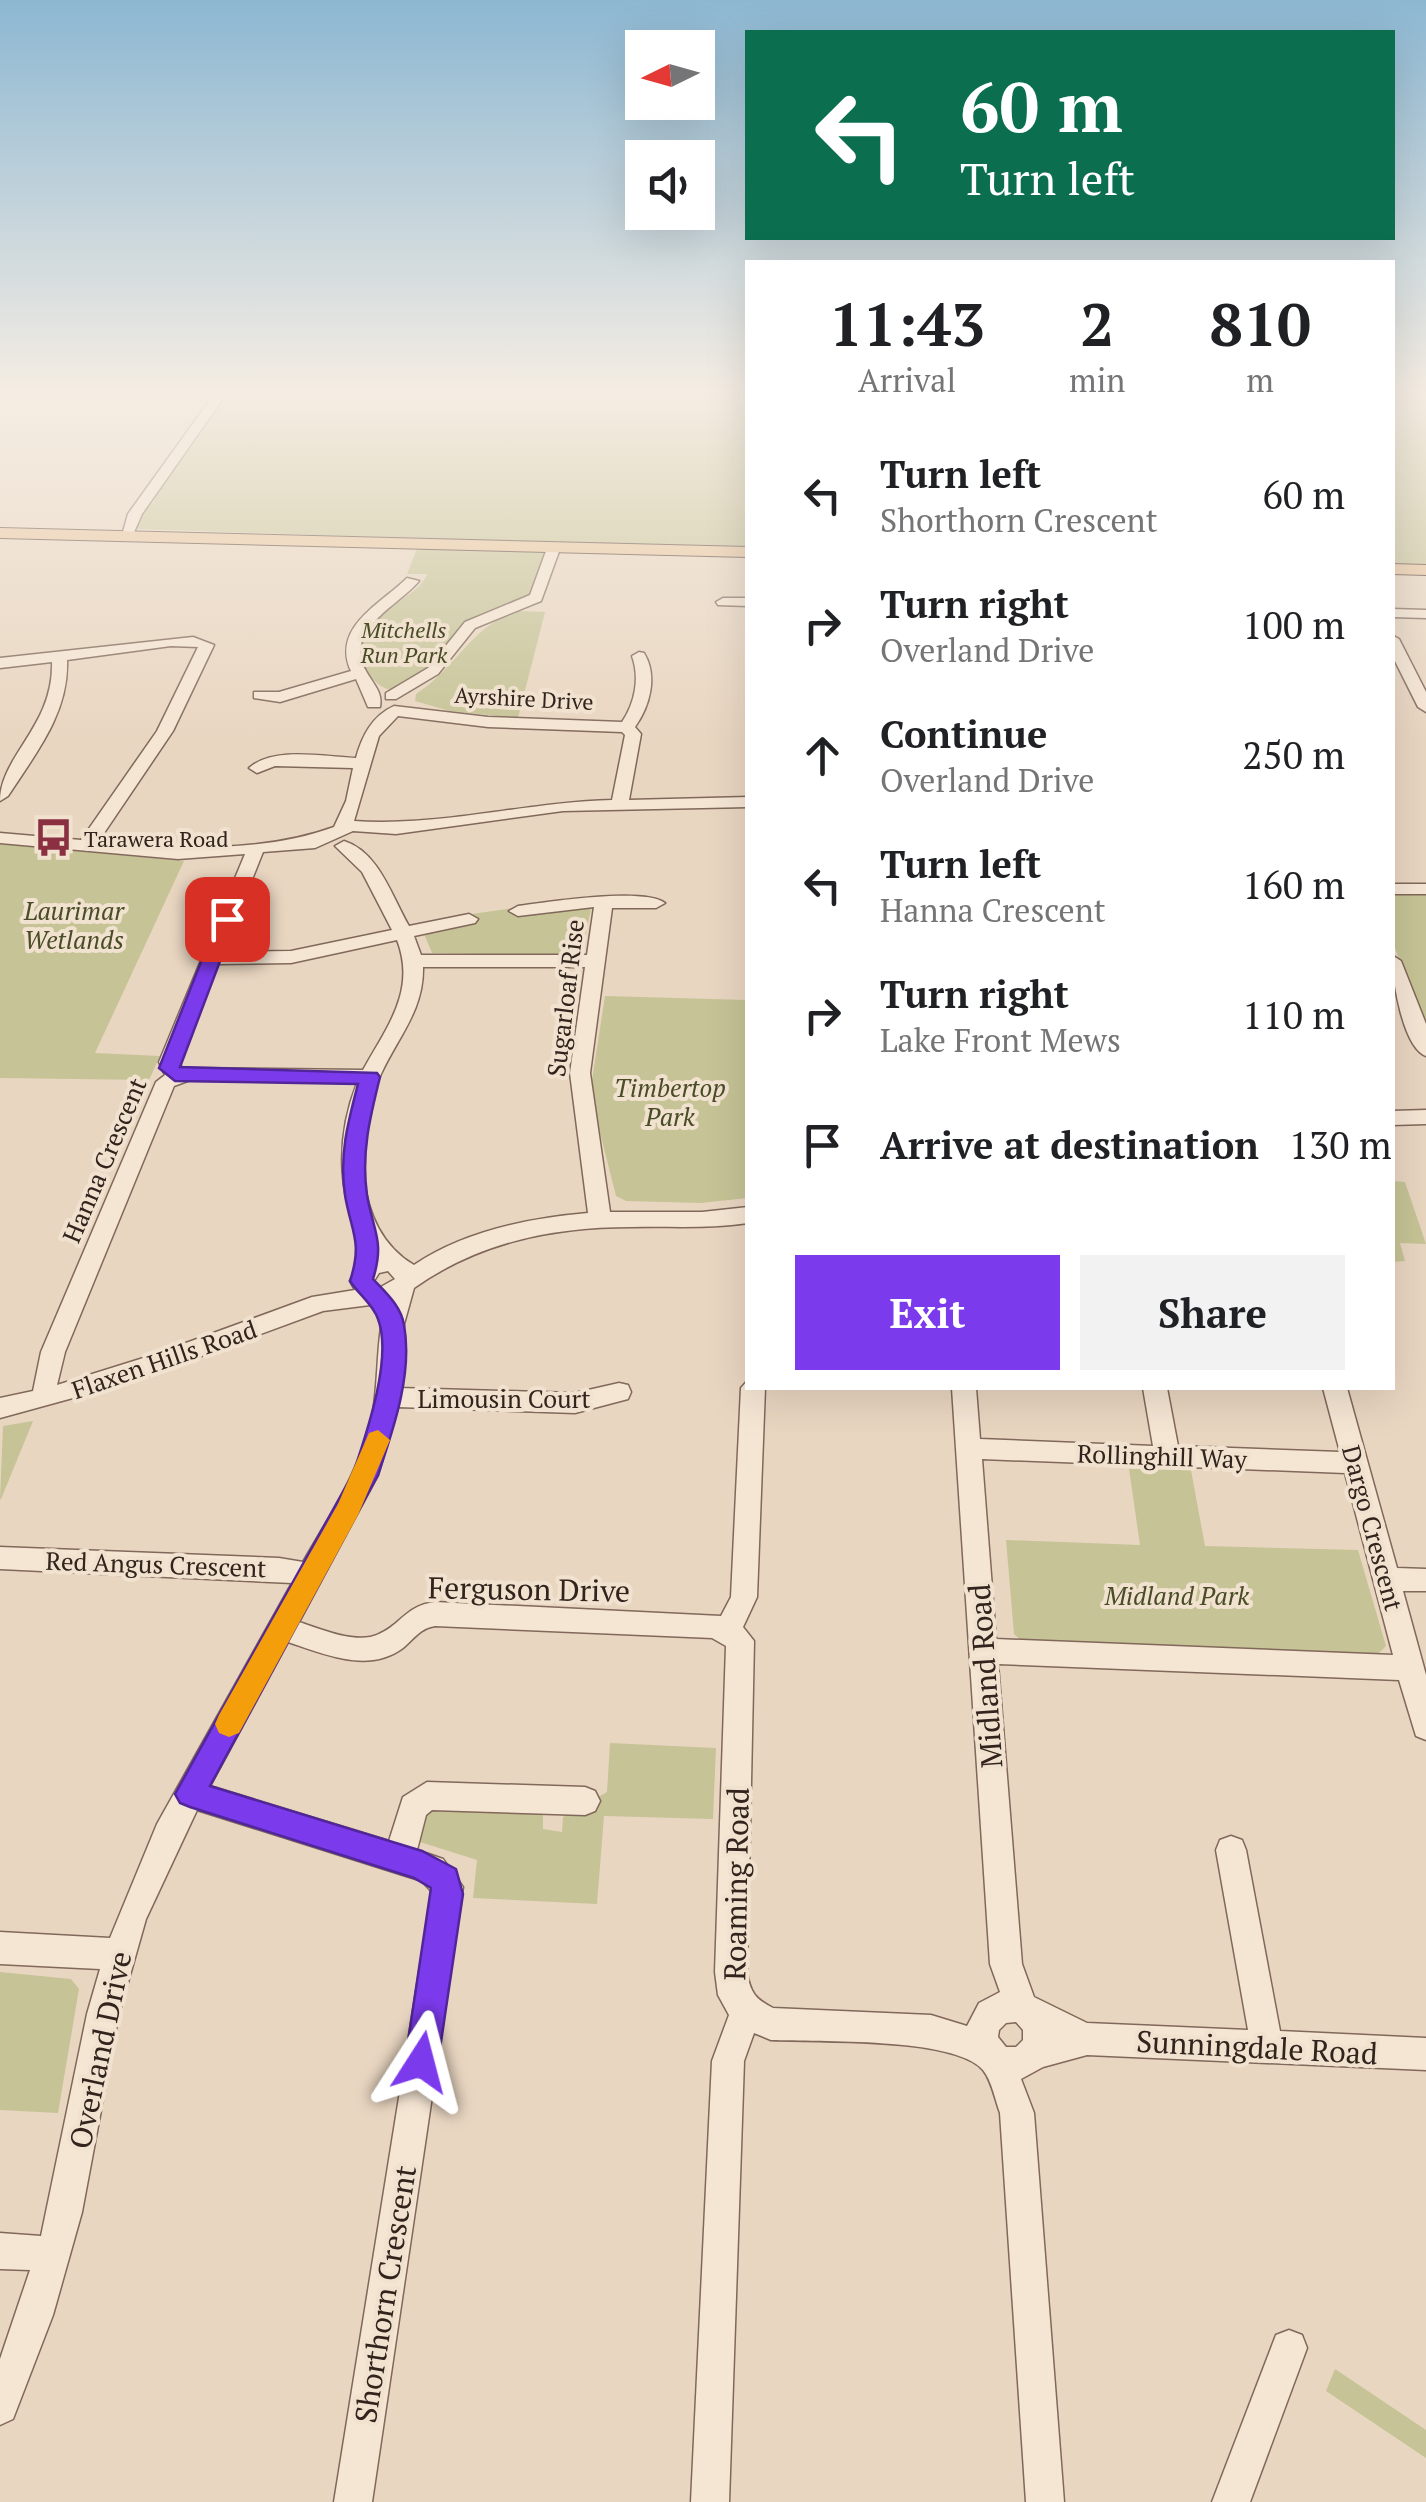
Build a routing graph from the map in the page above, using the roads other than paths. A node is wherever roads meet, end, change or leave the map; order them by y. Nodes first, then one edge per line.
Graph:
1 (139, 507) edge
2 (0, 533) edge
3 (126, 536) junction
4 (554, 546) junction
5 (745, 552) edge
6 (1395, 569) edge
7 (1426, 570) edge
8 (412, 581) dead end
9 (724, 602) dead end
10 (745, 602) edge
11 (1395, 613) edge
12 (1426, 614) edge
13 (1395, 643) edge
14 (639, 656) dead end
15 (60, 660) junction
16 (0, 663) edge
17 (1417, 672) edge
18 (360, 673) junction
19 (260, 695) dead end
20 (393, 704) junction
21 (1426, 707) edge
22 (626, 727) junction
23 (361, 762) junction
24 (257, 768) dead end
25 (0, 796) edge
26 (745, 802) edge
27 (620, 804) junction
28 (364, 834) junction
29 (0, 838) edge
30 (340, 838) junction
31 (86, 846) junction
32 (256, 850) junction
33 (1395, 888) edge
34 (1426, 889) edge
35 (604, 902) junction
36 (656, 903) dead end
37 (518, 912) dead end
38 (469, 919) dead end
39 (401, 930) junction
40 (211, 958) junction
41 (413, 961) junction
42 (595, 961) junction
43 (1395, 968) edge
44 (1426, 1050) edge
45 (175, 1075) junction
46 (370, 1077) junction
47 (1426, 1117) edge
48 (1395, 1118) edge
49 (745, 1215) edge
50 (600, 1220) junction
51 (369, 1235) junction
52 (399, 1274) junction
53 (369, 1283) junction
54 (392, 1324) junction
55 (753, 1390) edge
56 (964, 1390) edge
57 (1154, 1390) edge
58 (1336, 1390) edge
59 (619, 1392) dead end
60 (388, 1397) junction
61 (46, 1398) junction
62 (0, 1408) edge
63 (968, 1449) junction
64 (1166, 1456) junction
65 (1356, 1463) junction
66 (0, 1558) edge
67 (311, 1576) junction
68 (1386, 1578) junction
69 (1426, 1580) edge
70 (282, 1628) junction
71 (728, 1630) junction
72 (984, 1652) junction
73 (1410, 1668) junction
74 (1426, 1727) edge
75 (190, 1794) junction
76 (585, 1801) dead end
77 (1230, 1850) dead end
78 (399, 1858) junction
79 (0, 1948) edge
80 (118, 1954) junction
81 (746, 2012) junction
82 (1011, 2034) junction
83 (1267, 2047) junction
84 (1426, 2054) edge
85 (0, 2251) edge
86 (53, 2254) junction
87 (1289, 2348) dead end
88 (0, 2406) edge
89 (353, 2502) edge
90 (710, 2502) edge
91 (1045, 2502) edge
92 (1231, 2502) edge

1 - 3 street
2 - 3 main road
3 - 4 main road
4 - 5 main road
4 - 20 street
6 - 7 main road
8 - 18 street
9 - 10 street
11 - 12 street
13 - 17 street
14 - 22 street
15 - 16 street
15 - 25 street
15 - 31 street
17 - 21 street
18 - 19 street
18 - 20 street
20 - 22 street, Ayrshire Drive
20 - 23 street
22 - 27 street
23 - 24 street
23 - 28 street
26 - 27 street
27 - 28 street
28 - 30 street
28 - 30 street
28 - 39 street
29 - 31 street
30 - 32 street
31 - 32 street
32 - 40 street
33 - 34 street
35 - 36 street
35 - 37 street
35 - 42 street, Sugarloaf Rise
38 - 39 street
39 - 40 street
39 - 41 street
40 - 45 street
41 - 42 street
41 - 46 street
42 - 50 street, Sugarloaf Rise
43 - 44 street
45 - 46 street, Hanna Crescent
45 - 61 street, Hanna Crescent
46 - 51 street
47 - 48 street
49 - 50 street
50 - 52 street
51 - 52 street
51 - 53 street
52 - 53 street
52 - 53 street
52 - 54 street, Overland Drive
53 - 54 street
53 - 61 street, Flaxen Hills Road
54 - 60 street, Overland Drive
55 - 71 street
56 - 63 street, Midland Road
57 - 64 street
58 - 65 street, Dargo Crescent
59 - 60 street, Limousin Court
60 - 67 street, Overland Drive
61 - 62 street, Flaxen Hills Road
63 - 64 street, Rollinghill Way
63 - 72 street, Midland Road
64 - 65 street, Rollinghill Way
65 - 68 street, Dargo Crescent
66 - 67 street, Red Angus Crescent
67 - 70 street, Overland Drive
68 - 69 street
68 - 73 street, Dargo Crescent
70 - 71 street, Ferguson Drive
70 - 75 street, Overland Drive
71 - 81 street, Roaming Road
72 - 73 street
72 - 82 street, Midland Road
73 - 74 street, Dargo Crescent
75 - 78 street, Shorthorn Crescent
75 - 80 street, Overland Drive
76 - 78 street
77 - 83 street
78 - 89 street, Shorthorn Crescent
79 - 80 street
80 - 86 street, Overland Drive
81 - 82 street
81 - 90 street, Roaming Road
82 - 83 street, Sunningdale Road
82 - 91 street
83 - 84 street, Sunningdale Road
85 - 86 street
86 - 88 street, Overland Drive
87 - 92 street

